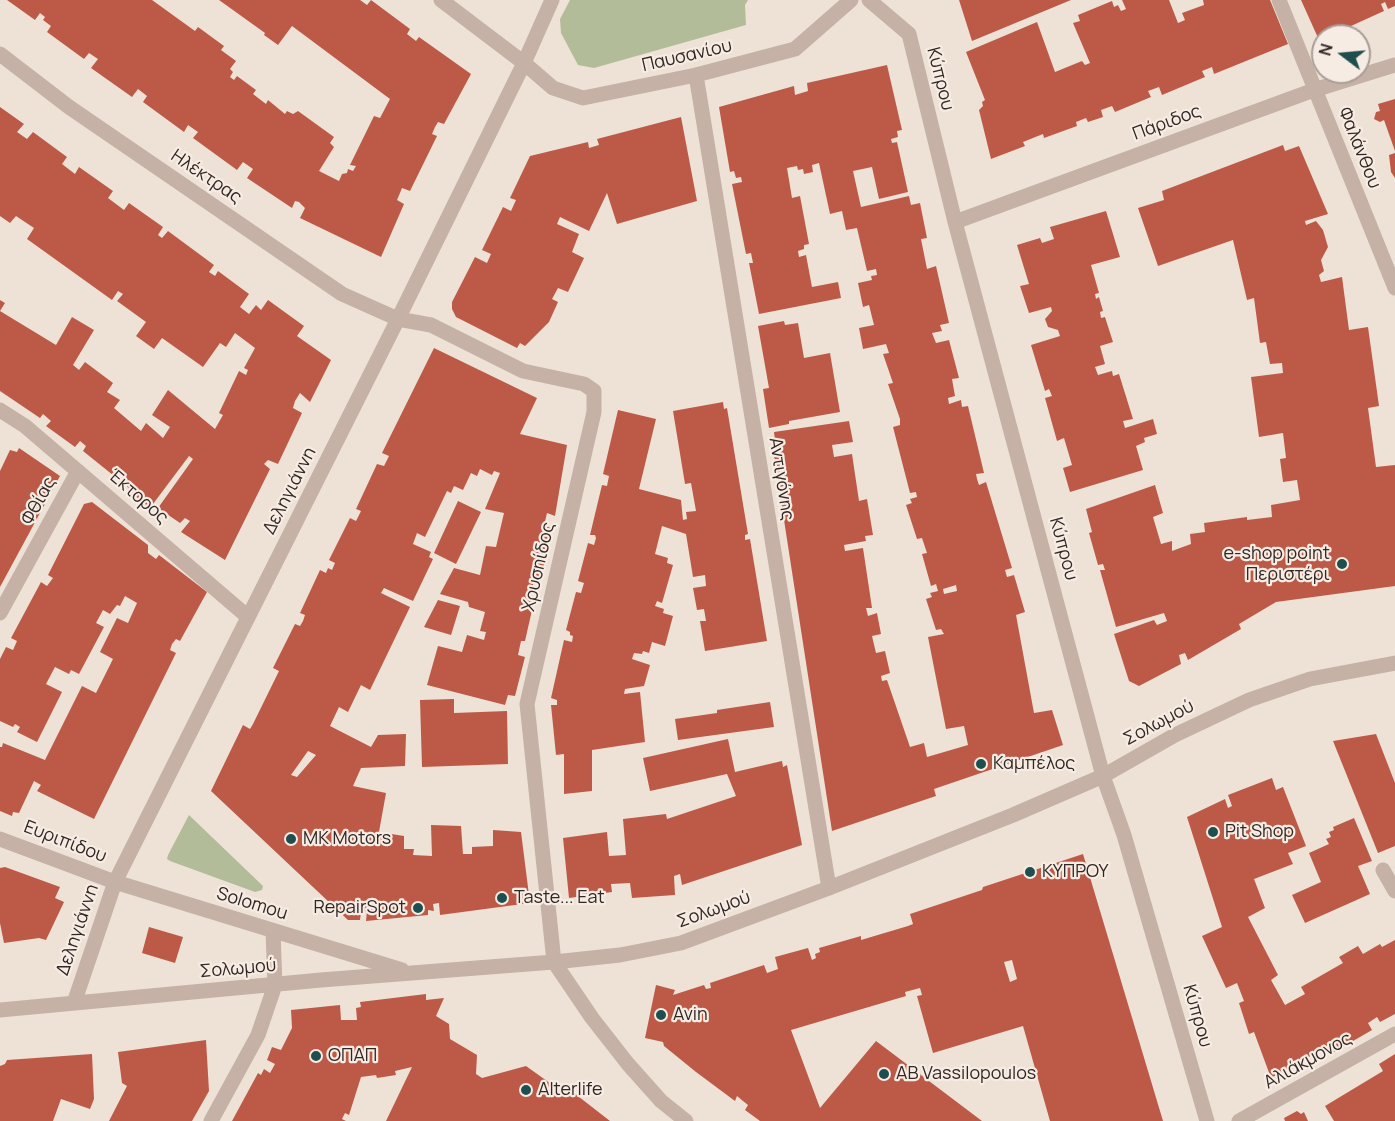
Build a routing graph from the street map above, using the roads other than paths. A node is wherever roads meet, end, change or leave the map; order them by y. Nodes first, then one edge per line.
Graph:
1 (441, 0) edge
2 (552, 0) edge
3 (851, 0) edge
4 (869, 0) edge
5 (1279, 0) edge
6 (0, 54) edge
7 (524, 63) junction
8 (1395, 65) edge
9 (696, 75) junction
10 (1314, 90) junction
11 (955, 222) junction
12 (1395, 288) edge
13 (398, 319) junction
14 (0, 410) edge
15 (78, 471) junction
16 (1, 610) edge
17 (248, 617) junction
18 (1395, 663) edge
19 (1104, 776) junction
20 (0, 839) edge
21 (1383, 870) dead end
22 (115, 882) junction
23 (829, 888) junction
24 (1395, 891) edge
25 (273, 931) junction
26 (554, 962) junction
27 (411, 973) junction
28 (275, 985) junction
29 (74, 1003) junction
30 (0, 1010) edge
31 (1395, 1034) edge
32 (211, 1121) edge
33 (686, 1121) edge
34 (1207, 1121) edge
35 (1239, 1121) edge

1 - 7 street, Παυσανίου
2 - 7 street, Δεληγιάννη
3 - 9 street, Παυσανίου
4 - 11 street, Κύπρου
5 - 10 street, Φαλάνθου
6 - 13 street, Ηλέκτρας
7 - 9 street, Παυσανίου
7 - 13 street, Δεληγιάννη
8 - 10 street, Πάριδος
9 - 23 street, Αντιγόνης
10 - 11 street, Πάριδος
10 - 12 street, Φαλάνθου
11 - 19 street, Κύπρου
13 - 17 street, Δεληγιάννη
13 - 26 street, Χρυσηίδος
14 - 15 street, Έκτορος
15 - 16 street, Φθίας
15 - 17 street, Έκτορος
17 - 22 street, Δεληγιάννη
18 - 19 street, Σολωμού
19 - 23 street, Σολωμού
19 - 34 street, Κύπρου
20 - 22 street, Ευριπίδου
21 - 24 street
22 - 25 street, Solomou
22 - 29 street, Δεληγιάννη
23 - 26 street, Σολωμού
25 - 27 street, Solomou
25 - 28 street
26 - 27 street, Σολωμού
26 - 33 street
27 - 28 street, Σολωμού
28 - 29 street, Σολωμού
28 - 32 street
29 - 30 street, Σολωμού
31 - 35 street, Αλιάκμονος

